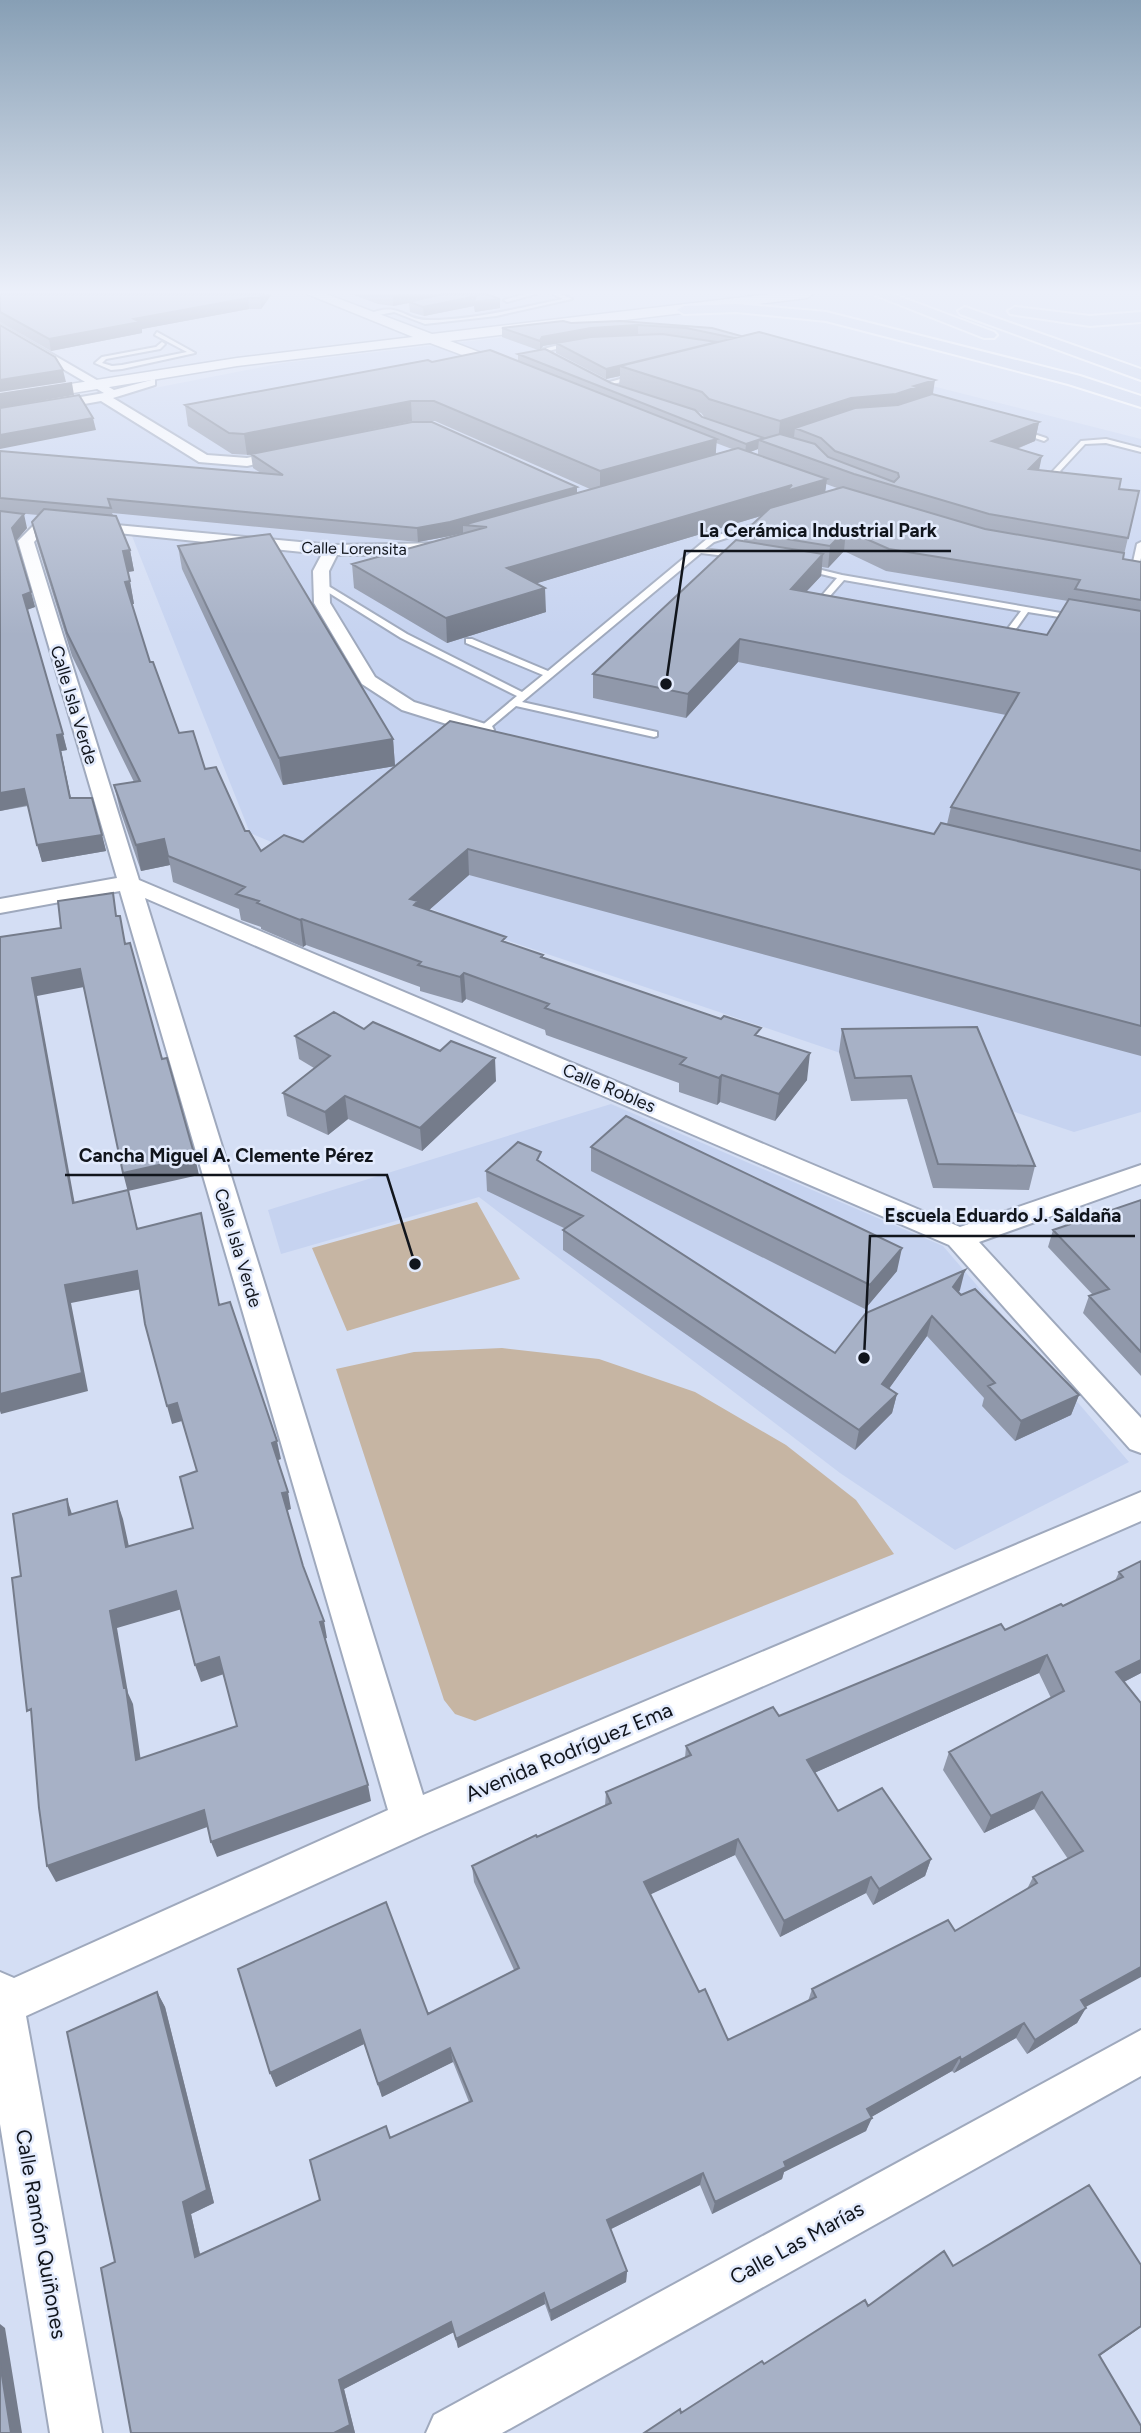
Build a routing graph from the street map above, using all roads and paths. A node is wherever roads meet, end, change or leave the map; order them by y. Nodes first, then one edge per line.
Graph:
1 (31, 408) edge
2 (129, 408) edge
3 (0, 415) edge
4 (1007, 428) edge
5 (1044, 439) dead end
6 (1141, 450) edge
7 (298, 451) edge
8 (1083, 482) edge
9 (774, 521) edge
10 (50, 523) joint
11 (453, 544) edge
12 (1141, 544) edge
13 (332, 550) junction
14 (699, 550) junction
15 (752, 559) edge
16 (792, 565) edge
17 (1110, 566) edge
18 (1137, 570) edge
19 (842, 577) junction
20 (322, 586) junction
21 (830, 609) edge
22 (1026, 609) junction
23 (1090, 620) edge
24 (984, 630) edge
25 (469, 641) edge
26 (549, 674) junction
27 (519, 699) junction
28 (482, 730) junction
29 (654, 734) dead end
30 (509, 736) edge
31 (127, 883) junction
32 (0, 906) edge
33 (1141, 1174) edge
34 (959, 1238) junction
35 (1141, 1440) edge
36 (1141, 1506) edge
37 (411, 1820) junction
38 (0, 2001) edge
39 (1141, 2052) edge
40 (76, 2433) edge
41 (452, 2433) edge

1 - 3 street
2 - 7 street
4 - 5 lane
6 - 8 lane
9 - 14 lane
10 - 13 street, Calle Lorensita
10 - 31 street, Calle Isla Verde
11 - 13 street, Calle Lorensita
12 - 18 lane
13 - 20 street
14 - 15 lane
14 - 26 lane
16 - 19 lane
17 - 18 street
19 - 21 lane
19 - 22 lane
20 - 27 lane
20 - 28 street
22 - 23 lane
22 - 24 lane
25 - 26 lane
26 - 27 lane
27 - 28 lane
27 - 29 lane
28 - 30 street
31 - 32 street
31 - 34 street, Calle Robles
31 - 37 street, Calle Isla Verde
33 - 34 street
34 - 35 street, Calle Robles
36 - 37 street, Avenida Rodríguez Ema
37 - 38 street, Avenida Rodríguez Ema
38 - 40 street, Calle Ramón Quiñones
39 - 41 street, Calle Las Marías

